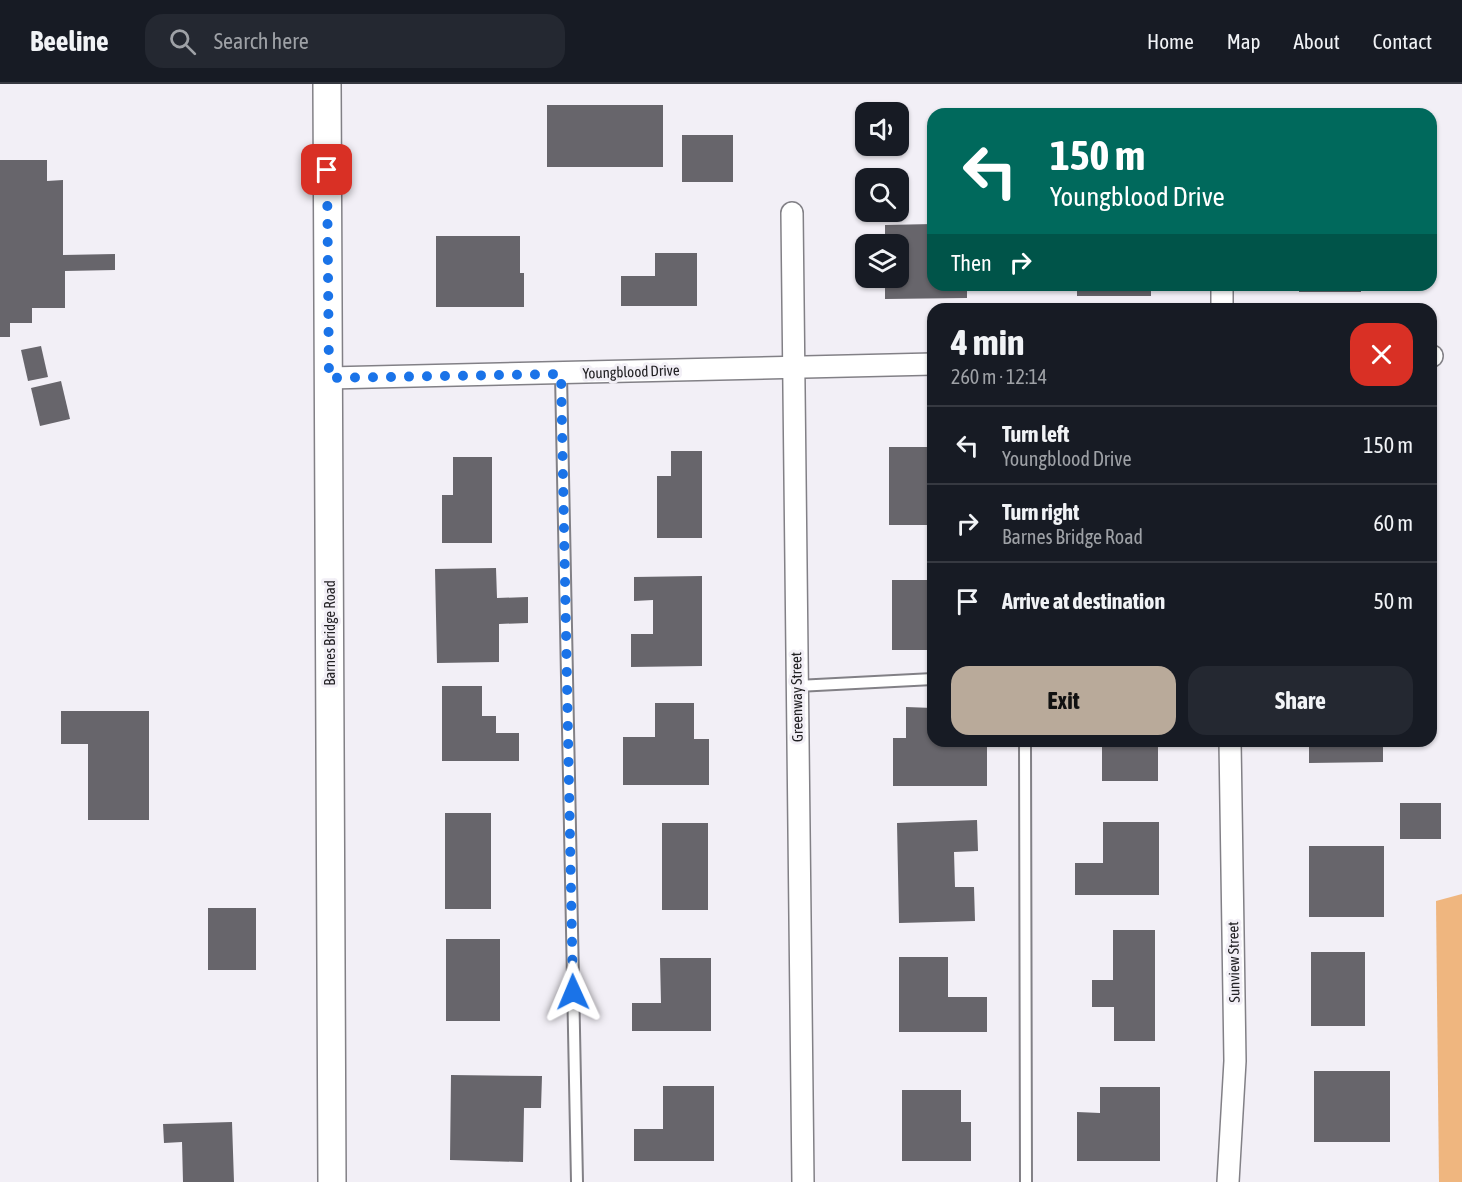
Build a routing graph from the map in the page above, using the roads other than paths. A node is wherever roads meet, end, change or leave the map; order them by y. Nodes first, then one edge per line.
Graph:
1 (327, 84) edge
2 (792, 213) dead end
3 (927, 364) edge
4 (794, 367) junction
5 (561, 374) junction
6 (329, 378) junction
7 (927, 679) edge
8 (797, 686) junction
9 (1025, 747) edge
10 (1230, 747) edge
11 (332, 1182) edge
12 (577, 1182) edge
13 (803, 1182) edge
14 (1026, 1182) edge
15 (1228, 1182) edge

1 - 6 street, Barnes Bridge Road
2 - 4 street, Greenway Street
3 - 4 street, Youngblood Drive
4 - 5 street, Youngblood Drive
4 - 8 street, Greenway Street
5 - 6 street, Youngblood Drive
5 - 12 lane
6 - 11 street, Barnes Bridge Road
7 - 8 lane
8 - 13 street, Greenway Street
9 - 14 lane
10 - 15 street, Sunview Street

